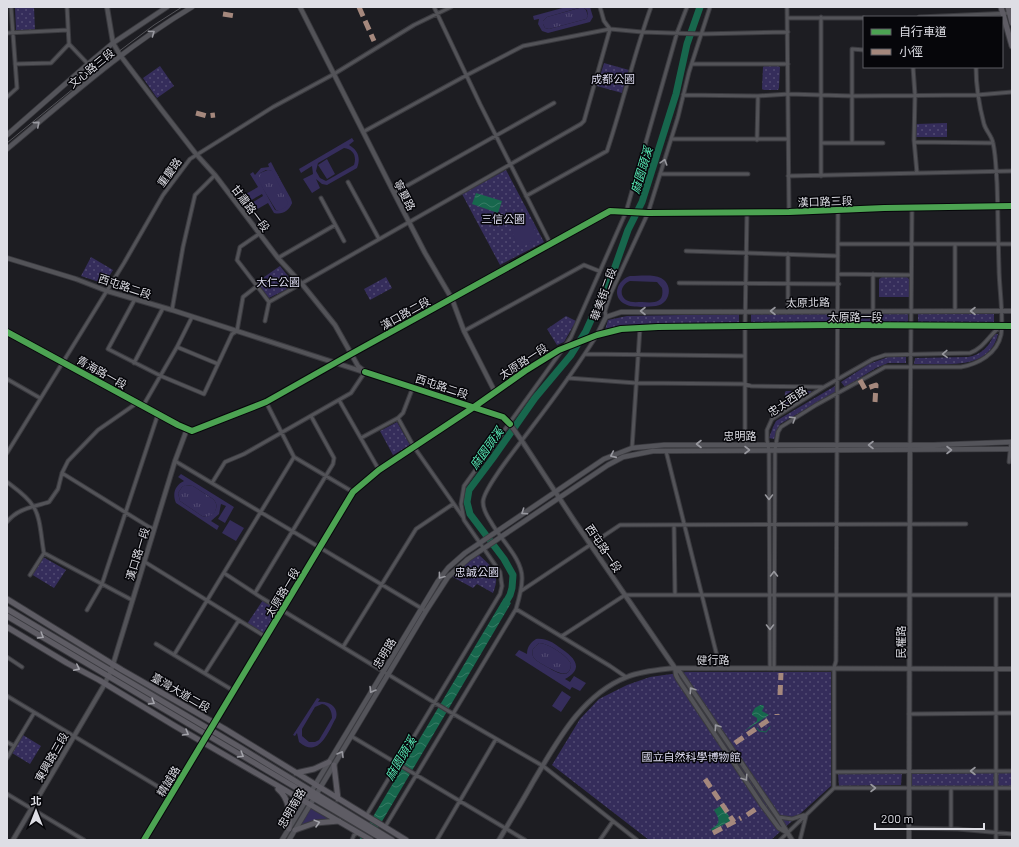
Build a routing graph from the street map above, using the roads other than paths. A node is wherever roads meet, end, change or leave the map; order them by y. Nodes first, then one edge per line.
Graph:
1 (11, 7) edge
2 (67, 7) edge
3 (107, 7) edge
4 (167, 7) edge
5 (192, 7) edge
6 (300, 7) edge
7 (434, 7) edge
8 (450, 7) edge
9 (600, 7) edge
10 (651, 7) edge
11 (687, 7) edge
12 (710, 7) edge
13 (787, 7) edge
14 (1001, 7) edge
15 (1008, 7) edge
16 (437, 13) junction
17 (1011, 13) edge
18 (1002, 14) junction
19 (975, 16) edge
20 (821, 17) junction
21 (1003, 17) edge
22 (788, 18) junction
23 (863, 18) edge
24 (1012, 23) edge
25 (610, 28) junction
26 (68, 30) junction
27 (13, 32) junction
28 (642, 32) junction
29 (788, 32) junction
30 (7, 33) edge
31 (677, 33) junction
32 (702, 34) junction
33 (113, 43) junction
34 (70, 44) junction
35 (1012, 46) edge
36 (863, 50) edge
37 (120, 55) junction
38 (15, 64) junction
39 (88, 64) junction
40 (692, 64) junction
41 (788, 64) junction
42 (913, 68) edge
43 (976, 68) edge
44 (334, 74) junction
45 (467, 75) junction
46 (1012, 92) edge
47 (789, 94) junction
48 (821, 94) junction
49 (977, 94) junction
50 (915, 95) junction
51 (683, 96) junction
52 (758, 96) junction
53 (852, 96) junction
54 (7, 97) edge
55 (554, 103) dead end
56 (363, 132) junction
57 (7, 135) edge
58 (497, 135) junction
59 (671, 139) junction
60 (788, 139) junction
61 (757, 140) junction
62 (915, 142) junction
63 (821, 143) junction
64 (852, 143) junction
65 (882, 143) dead end
66 (993, 143) junction
67 (7, 149) edge
68 (196, 154) junction
69 (511, 164) junction
70 (996, 171) junction
71 (1012, 171) edge
72 (917, 173) junction
73 (660, 174) junction
74 (748, 174) dead end
75 (215, 175) junction
76 (788, 176) junction
77 (821, 176) junction
78 (348, 182) dead end
79 (394, 193) junction
80 (526, 196) junction
81 (321, 198) dead end
82 (1012, 206) edge
83 (998, 207) junction
84 (912, 208) junction
85 (838, 211) junction
86 (626, 212) junction
87 (631, 212) joint
88 (648, 212) junction
89 (747, 212) junction
90 (789, 212) junction
91 (409, 222) junction
92 (335, 225) junction
93 (259, 234) junction
94 (379, 239) junction
95 (344, 241) dead end
96 (550, 243) junction
97 (838, 244) junction
98 (911, 244) junction
99 (955, 244) junction
100 (998, 244) junction
101 (1012, 244) edge
102 (686, 251) dead end
103 (746, 253) junction
104 (788, 254) junction
105 (838, 256) junction
106 (7, 258) edge
107 (278, 258) junction
108 (599, 271) junction
109 (838, 274) junction
110 (873, 274) junction
111 (911, 275) junction
112 (679, 282) dead end
113 (302, 284) junction
114 (746, 284) junction
115 (788, 284) junction
116 (838, 284) junction
117 (257, 286) junction
118 (107, 290) junction
119 (135, 299) junction
120 (452, 299) junction
121 (269, 302) junction
122 (163, 308) junction
123 (172, 310) junction
124 (838, 311) junction
125 (873, 311) junction
126 (911, 311) junction
127 (746, 312) junction
128 (788, 312) junction
129 (955, 312) junction
130 (1001, 312) junction
131 (1012, 312) edge
132 (192, 317) junction
133 (606, 317) junction
134 (265, 321) dead end
135 (838, 325) junction
136 (911, 326) junction
137 (1001, 326) junction
138 (1012, 326) edge
139 (745, 327) junction
140 (640, 328) junction
141 (237, 331) junction
142 (464, 331) junction
143 (7, 332) edge
144 (597, 335) junction
145 (567, 346) junction
146 (177, 347) junction
147 (351, 354) junction
148 (584, 354) junction
149 (910, 354) junction
150 (639, 356) junction
151 (745, 356) junction
152 (63, 362) junction
153 (134, 363) junction
154 (336, 363) junction
155 (218, 364) junction
156 (910, 366) junction
157 (365, 372) junction
158 (161, 376) junction
159 (568, 378) junction
160 (7, 379) edge
161 (838, 380) junction
162 (636, 383) junction
163 (745, 384) junction
164 (413, 387) junction
165 (824, 387) junction
166 (495, 392) junction
167 (838, 393) junction
168 (40, 398) junction
169 (339, 400) junction
170 (266, 402) junction
171 (137, 403) junction
172 (143, 406) junction
173 (474, 407) junction
174 (158, 414) junction
175 (312, 416) junction
176 (398, 418) junction
177 (509, 423) junction
178 (187, 429) junction
179 (281, 432) junction
180 (360, 438) junction
181 (521, 439) junction
182 (1011, 442) edge
183 (664, 444) junction
184 (745, 444) junction
185 (767, 444) junction
186 (776, 444) junction
187 (910, 444) junction
188 (837, 445) junction
189 (414, 447) junction
190 (632, 448) junction
191 (1011, 449) edge
192 (769, 450) junction
193 (775, 450) junction
194 (910, 450) junction
195 (666, 451) junction
196 (837, 451) junction
197 (7, 453) edge
198 (294, 457) junction
199 (175, 461) junction
200 (1010, 462) dead end
201 (379, 470) junction
202 (62, 473) junction
203 (325, 476) junction
204 (7, 482) edge
205 (212, 483) junction
206 (354, 492) junction
207 (555, 492) junction
208 (559, 497) junction
209 (453, 504) junction
210 (34, 506) junction
211 (261, 512) junction
212 (126, 513) junction
213 (464, 520) junction
214 (7, 522) edge
215 (909, 524) junction
216 (966, 524) dead end
217 (674, 525) junction
218 (684, 525) junction
219 (769, 525) junction
220 (774, 525) junction
221 (837, 525) junction
222 (154, 529) junction
223 (292, 531) junction
224 (495, 532) junction
225 (500, 538) junction
226 (481, 542) junction
227 (591, 545) junction
228 (320, 548) junction
229 (485, 548) junction
230 (44, 553) junction
231 (144, 562) junction
232 (224, 573) junction
233 (30, 575) dead end
234 (102, 584) junction
235 (382, 585) junction
236 (521, 591) junction
237 (255, 593) junction
238 (625, 595) junction
239 (675, 595) junction
240 (702, 595) junction
241 (774, 595) junction
242 (837, 595) junction
243 (909, 595) junction
244 (996, 595) junction
245 (1012, 595) edge
246 (770, 596) junction
247 (7, 599) edge
248 (132, 600) junction
249 (207, 601) junction
250 (516, 609) junction
251 (7, 610) edge
252 (87, 610) dead end
253 (282, 610) junction
254 (424, 610) junction
255 (7, 616) edge
256 (239, 620) junction
257 (7, 627) edge
258 (562, 636) junction
259 (266, 637) junction
260 (156, 644) dead end
261 (343, 647) junction
262 (174, 655) junction
263 (7, 657) edge
264 (113, 663) junction
265 (22, 667) dead end
266 (675, 668) junction
267 (720, 668) junction
268 (772, 668) junction
269 (834, 668) junction
270 (909, 669) junction
271 (996, 669) junction
272 (1012, 669) edge
273 (111, 671) junction
274 (386, 672) junction
275 (205, 674) junction
276 (109, 677) junction
277 (626, 677) junction
278 (105, 684) junction
279 (234, 691) junction
280 (7, 696) edge
281 (435, 703) junction
282 (34, 713) junction
283 (452, 713) junction
284 (996, 713) junction
285 (1012, 713) edge
286 (909, 714) junction
287 (215, 723) junction
288 (209, 732) junction
289 (73, 736) junction
290 (351, 736) junction
291 (496, 739) junction
292 (7, 742) edge
293 (203, 742) junction
294 (14, 746) junction
295 (7, 758) edge
296 (329, 762) junction
297 (398, 764) junction
298 (334, 765) junction
299 (543, 766) junction
300 (909, 771) junction
301 (996, 771) junction
302 (1012, 771) edge
303 (834, 772) junction
304 (296, 773) junction
305 (415, 774) junction
306 (267, 779) junction
307 (315, 784) junction
308 (320, 788) junction
309 (834, 788) junction
310 (909, 788) junction
311 (951, 788) junction
312 (996, 788) junction
313 (1012, 788) edge
314 (310, 793) junction
315 (7, 794) edge
316 (172, 795) junction
317 (315, 796) junction
318 (338, 799) junction
319 (460, 801) junction
320 (305, 802) junction
321 (310, 805) junction
322 (31, 809) junction
323 (806, 815) junction
324 (366, 816) junction
325 (778, 817) junction
326 (339, 821) junction
327 (613, 821) junction
328 (385, 827) junction
329 (506, 828) junction
330 (909, 828) junction
331 (951, 828) junction
332 (289, 829) junction
333 (295, 830) junction
334 (996, 832) junction
335 (358, 833) junction
336 (787, 833) junction
337 (1012, 834) edge
338 (382, 837) edge
339 (13, 840) edge
340 (84, 840) edge
341 (144, 840) edge
342 (282, 840) edge
343 (290, 840) edge
344 (352, 840) edge
345 (371, 840) edge
346 (392, 840) edge
347 (406, 840) edge
348 (437, 840) edge
349 (498, 840) edge
350 (524, 840) edge
351 (600, 840) edge
352 (637, 840) edge
353 (780, 840) edge
354 (792, 840) edge
355 (800, 840) edge
356 (909, 840) edge
357 (996, 840) edge

1 - 27 street
2 - 26 street
3 - 33 street
4 - 33 main road, 文心路三段
37 -> 5 main road, 文心路三段
6 - 44 street, 寧夏路
7 - 16 street
8 - 16 street, 重慶路
9 - 25 street
10 - 28 street
11 - 31 street
12 - 32 street, 華美街二段
13 - 22 street
14 - 18 main road
15 - 17 main road
16 - 44 street, 重慶路
16 - 45 street
17 - 18 street
17 - 24 main road
18 - 19 street
20 - 22 street
20 - 23 street
20 - 48 street
21 - 35 main road
22 - 29 street
25 - 28 street
25 - 45 street
25 - 69 street
26 - 27 street
26 - 34 street
27 - 30 street
27 - 38 street
28 - 31 street
28 - 80 street
29 - 32 street
29 - 41 street
31 - 32 street
31 - 86 street
32 - 40 street, 華美街二段
33 - 37 street, 甘肅路一段
33 - 39 main road, 文心路三段
34 - 38 street
34 - 39 street
36 - 53 street
67 -> 37 main road, 文心路三段
37 - 68 street, 甘肅路一段
38 - 54 street
39 - 57 main road, 文心路三段
40 - 41 street
40 - 51 street, 華美街二段
41 - 47 street
42 - 50 street
43 - 49 street
44 - 56 street, 寧夏路
44 - 68 street, 重慶路
45 - 56 street
45 - 58 street
46 - 49 street
47 - 48 street
47 - 52 street
47 - 60 street
48 - 53 street
48 - 63 street
49 - 50 street
49 - 66 street
50 - 53 street
50 - 62 street
51 - 52 street
51 - 59 street, 華美街二段
52 - 61 street
53 - 64 street
55 - 58 street
56 - 79 street, 寧夏路
58 - 69 street
58 - 79 street
59 - 61 street
73 -> 59 street, 華美街二段
60 - 61 street
60 - 76 street
62 - 66 street
62 - 72 street
63 - 64 street
63 - 77 street
64 - 65 street
66 - 70 street
68 - 75 street, 甘肅路一段
68 - 118 street, 重慶路
69 - 80 street
69 - 91 street
70 - 71 street
70 - 72 street
70 - 83 street
72 - 77 street
73 - 74 street
73 - 88 street, 華美街二段
75 - 93 street, 甘肅路一段
75 - 123 street
76 - 77 street
76 - 90 street
78 - 94 street
79 - 91 street, 寧夏路
80 - 96 street
81 - 92 street
82 - 83 street, 漢口路三段
83 - 84 street, 漢口路三段
83 - 100 street
84 - 85 street, 漢口路三段
84 - 98 street
85 - 90 street, 漢口路三段
85 - 97 street
86 - 87 street, 漢口路二段
86 - 96 street, 漢口路二段
86 - 108 street
87 - 88 street, 漢口路三段
88 - 89 street, 漢口路三段
88 - 133 street, 華美街二段
89 - 90 street, 漢口路三段
89 - 103 street
91 - 94 street
91 - 120 street, 寧夏路
92 - 95 street
92 - 107 street
93 - 107 street, 甘肅路一段
93 - 117 street
94 - 113 street
96 - 120 street, 漢口路二段
97 - 98 street
97 - 105 street
98 - 99 street
98 - 111 street
99 - 100 street
99 - 129 street
100 - 101 street
100 - 130 street
102 - 103 street
103 - 104 street
103 - 114 street
104 - 105 street
104 - 115 street
105 - 109 street
106 - 118 street, 西屯路二段
107 - 113 street, 甘肅路一段
108 - 142 street
108 - 145 street
109 - 110 street
109 - 116 street
110 - 111 street
110 - 125 street
111 - 126 street
112 - 114 street
113 - 121 street
113 - 147 street, 甘肅路一段
114 - 115 street
114 - 127 street
115 - 116 street
115 - 128 street
116 - 124 street
117 - 121 street
117 - 141 street
118 - 119 street, 西屯路二段
118 - 152 street, 重慶路
119 - 122 street, 西屯路二段
119 - 153 street
120 - 142 street, 寧夏路
120 - 147 street, 漢口路二段
121 - 134 street
122 - 123 street, 西屯路二段
122 - 153 street
123 - 132 street, 西屯路二段
124 - 125 street, 太原北路
124 - 128 street, 太原北路
124 - 135 street
125 - 126 street, 太原北路
126 - 129 street, 太原北路
126 - 136 street
128 -> 127 street, 太原北路
127 -> 133 street, 太原北路
127 - 139 street
130 -> 129 street, 太原北路
130 - 131 street, 太原北路
130 - 137 street
132 - 141 street, 西屯路二段
132 - 146 street
133 - 144 street, 華美街二段
135 - 136 street, 太原路一段
135 - 139 street, 太原路一段
135 - 161 street
136 - 137 street, 太原路一段
136 - 149 street
137 - 138 street, 太原路一段
137 -> 149 street, 忠太西路
137 - 156 street
139 - 140 street, 太原路一段
139 - 151 street
140 - 144 street, 太原路一段
140 - 150 street
141 - 154 street, 西屯路二段
141 - 155 street
142 - 166 street, 寧夏路
143 - 152 street, 青海路一段
144 - 145 street, 太原路一段
144 - 148 street, 華美街二段
145 - 166 street, 太原路一段
145 - 177 street
146 - 155 street
146 - 158 street
147 - 154 street, 漢口路二段
147 - 157 street, 甘肅路一段
148 - 150 street
148 - 159 street, 華美街二段
149 - 156 street
149 - 161 street, 忠太西路
150 - 151 street
150 - 162 street
151 - 163 street
152 - 168 street, 重慶路
152 - 171 street, 青海路一段
153 - 158 street
154 - 157 street, 西屯路二段
154 - 170 street, 漢口路二段
155 - 158 street
156 - 167 street
156 - 187 street
157 - 164 street, 西屯路二段
157 - 169 street
158 - 172 street
159 - 162 street
159 - 181 street, 華美街二段
160 - 168 street
161 - 165 street, 忠太西路
161 - 167 street
162 - 163 street
162 - 190 street
163 - 165 street
163 - 184 street
164 - 173 street, 西屯路二段
164 - 176 street
165 - 185 street, 忠太西路
166 - 173 street, 太原路一段
186 -> 167 street
167 - 188 street
168 - 197 street, 重慶路
169 - 175 street
169 - 180 street
170 - 178 street, 漢口路二段
170 - 179 street
171 - 172 street, 青海路一段
171 - 202 street
172 - 174 street, 青海路一段
173 - 177 street, 西屯路二段
173 - 189 street, 太原路一段
174 - 178 street, 青海路一段
174 - 212 street
175 - 179 street
175 - 203 street
176 - 180 street
176 - 189 street
177 - 181 street, 西屯路一段
177 - 213 street
178 - 199 street, 漢口路一段
179 - 198 street
179 - 205 street
180 - 201 street
181 - 207 street, 西屯路一段
181 - 224 street, 華美街二段
182 - 187 main road, 忠明路
182 - 191 street
184 -> 183 main road, 忠明路
183 - 190 main road, 忠明路
183 - 195 street
184 - 185 main road, 忠明路
185 - 186 main road, 忠明路
185 - 192 street, 忠太西路
186 - 188 main road, 忠明路
186 - 193 street
187 -> 188 main road, 忠明路
187 - 194 street, 民權路
188 - 196 street
189 - 201 street, 太原路一段
189 - 209 street
190 -> 207 main road, 忠明路
194 -> 191 main road, 忠明路
191 - 200 street
192 - 193 main road, 忠明路
195 -> 192 main road, 忠明路
192 -> 219 street, 忠太西路
193 - 196 main road, 忠明路
193 - 220 street
194 - 196 main road, 忠明路
194 - 215 street, 民權路
195 - 208 main road, 忠明路
195 - 218 street
196 - 221 street
198 - 203 street
198 - 211 street
199 - 205 street
199 - 222 street, 漢口路一段
201 - 206 street, 太原路一段
202 - 210 street
202 - 212 street
203 - 206 street
203 - 223 street
204 - 210 street
205 - 211 street
206 - 228 street, 太原路一段
207 - 208 street, 西屯路一段
207 -> 224 main road, 忠明路
208 - 225 main road, 忠明路
208 - 227 street, 西屯路一段
209 - 213 street
209 - 235 street
210 - 214 street
210 - 230 street
211 - 223 street
211 - 232 street
212 - 222 street
212 - 234 street
213 - 226 street
215 - 216 street
215 - 221 street
215 - 243 street, 民權路
217 - 218 street
217 - 227 street
217 - 239 street
218 - 219 street
218 - 240 street
219 - 220 street
219 - 246 street, 忠太西路
220 - 221 street
241 -> 220 street
221 - 242 street
222 - 231 street, 漢口路一段
223 - 228 street
223 - 237 street
224 - 225 street, 華美街二段
224 - 226 main road, 忠明路
225 - 229 main road, 忠明路
225 - 236 street, 華美街二段
226 - 229 street
226 -> 254 main road, 忠明路
227 - 236 street
227 - 238 street, 西屯路一段
228 - 235 street
228 - 253 street, 太原路一段
229 - 254 main road, 忠明路
229 - 281 street
230 - 233 street
230 - 234 street
231 - 248 street, 漢口路一段
231 - 249 street
232 - 237 street
232 - 249 street
234 - 248 street
234 - 252 street
235 - 254 street
235 - 261 street
236 - 250 street, 華美街二段
237 - 253 street
238 - 239 street
238 - 258 street
238 - 266 street, 西屯路一段
239 - 240 street
240 - 246 street
240 - 267 street
241 - 242 street
241 - 246 street
241 - 268 street
242 - 243 street
242 - 269 street
243 - 244 street
243 - 270 street, 民權路
244 - 245 street
244 - 271 street
246 -> 268 street, 忠太西路
247 - 264 main road, 臺灣大道二段
248 - 264 street, 漢口路一段
249 - 256 street
249 - 262 street
250 - 258 street
250 - 283 street, 華美街二段
251 - 273 main road, 臺灣大道二段
253 - 259 street, 太原路一段
253 - 261 street
254 - 274 main road, 忠明路
255 -> 276 main road, 臺灣大道二段
256 - 259 street
256 - 275 street
257 -> 278 main road
258 - 277 street
259 - 279 street, 太原路一段
260 - 262 street
261 - 274 street
262 - 275 street
263 - 265 street
264 - 273 street, 漢口路一段
264 - 287 main road, 臺灣大道二段
266 - 267 street, 健行路
266 - 277 street, 健行路
325 -> 266 street, 西屯路一段
266 -> 336 street, 西屯路一段
267 - 268 street, 健行路
268 - 269 street, 健行路
269 - 270 street, 健行路
269 - 303 street
270 - 271 street, 健行路
270 - 286 street, 民權路
271 - 272 street, 健行路
271 - 284 street
273 - 276 street, 漢口路一段
273 - 288 main road, 臺灣大道二段
274 - 281 street
274 - 290 main road, 忠明路
274 -> 296 main road, 忠明路
275 - 279 street
276 - 278 street, 漢口路一段
276 -> 288 main road, 臺灣大道二段
277 - 299 street, 健行路
278 - 289 street, 東興路三段
278 -> 293 main road
279 - 287 street, 太原路一段
280 - 282 street
281 - 283 street
281 - 297 street
282 - 289 street
282 - 294 street
283 - 291 street
283 - 305 street, 華美街二段
284 - 285 street
284 - 286 street
284 - 301 street
286 - 300 street, 民權路
287 - 288 street, 太原路一段
287 - 304 main road, 臺灣大道二段
288 - 293 street, 精誠路
288 - 314 main road, 臺灣大道二段
289 - 316 street
289 - 322 street, 東興路三段
290 - 297 street
298 -> 290 main road, 忠明路
291 - 299 street
291 - 319 street
292 - 294 street
293 - 306 main road
293 - 316 street, 精誠路
294 - 295 street
296 - 304 main road
296 - 307 main road, 忠明路
297 - 305 street
297 - 324 street
298 - 308 main road, 忠明路
298 - 318 main road
299 - 327 street
299 - 329 street, 健行路
301 -> 300 street
300 - 303 street
300 - 310 street, 民權路
301 - 302 street
301 - 312 street
303 - 309 street
304 - 307 main road, 臺灣大道二段
305 - 319 street
305 - 328 street, 華美街二段
306 - 320 main road
306 - 332 main road
307 - 308 main road, 臺灣大道二段
307 - 314 main road, 忠明南路
308 - 317 main road, 忠明南路
308 - 318 main road, 臺灣大道二段
309 -> 310 street
309 - 323 street
310 - 311 street
310 - 330 street, 民權路
311 - 312 street
311 - 331 street
312 - 313 street
312 - 334 street
314 - 317 main road, 臺灣大道二段
314 - 320 main road, 忠明南路
315 - 322 street
316 - 341 street, 精誠路
317 - 321 main road, 忠明南路
317 - 338 main road, 臺灣大道二段
318 - 324 main road, 臺灣大道二段
319 - 329 street
319 - 348 street
320 - 321 main road
320 - 332 main road, 忠明南路
321 - 326 main road
321 - 333 main road, 忠明南路
322 - 339 street, 東興路三段
322 - 340 street
323 - 325 street
323 - 336 street
323 - 355 street
324 - 328 main road, 臺灣大道二段
325 - 336 street, 西屯路一段
333 -> 326 main road
326 - 335 main road
327 - 351 street
327 - 352 street
328 - 347 main road, 臺灣大道二段
329 - 349 street, 健行路
329 - 350 street
330 - 331 street
330 - 356 street, 民權路
331 - 334 street
332 - 342 main road, 忠明南路
333 - 343 main road, 忠明南路
334 - 337 street
334 - 357 street
335 - 344 street
335 - 345 main road
336 - 353 street
336 - 354 street, 西屯路一段
338 - 346 main road, 臺灣大道二段

